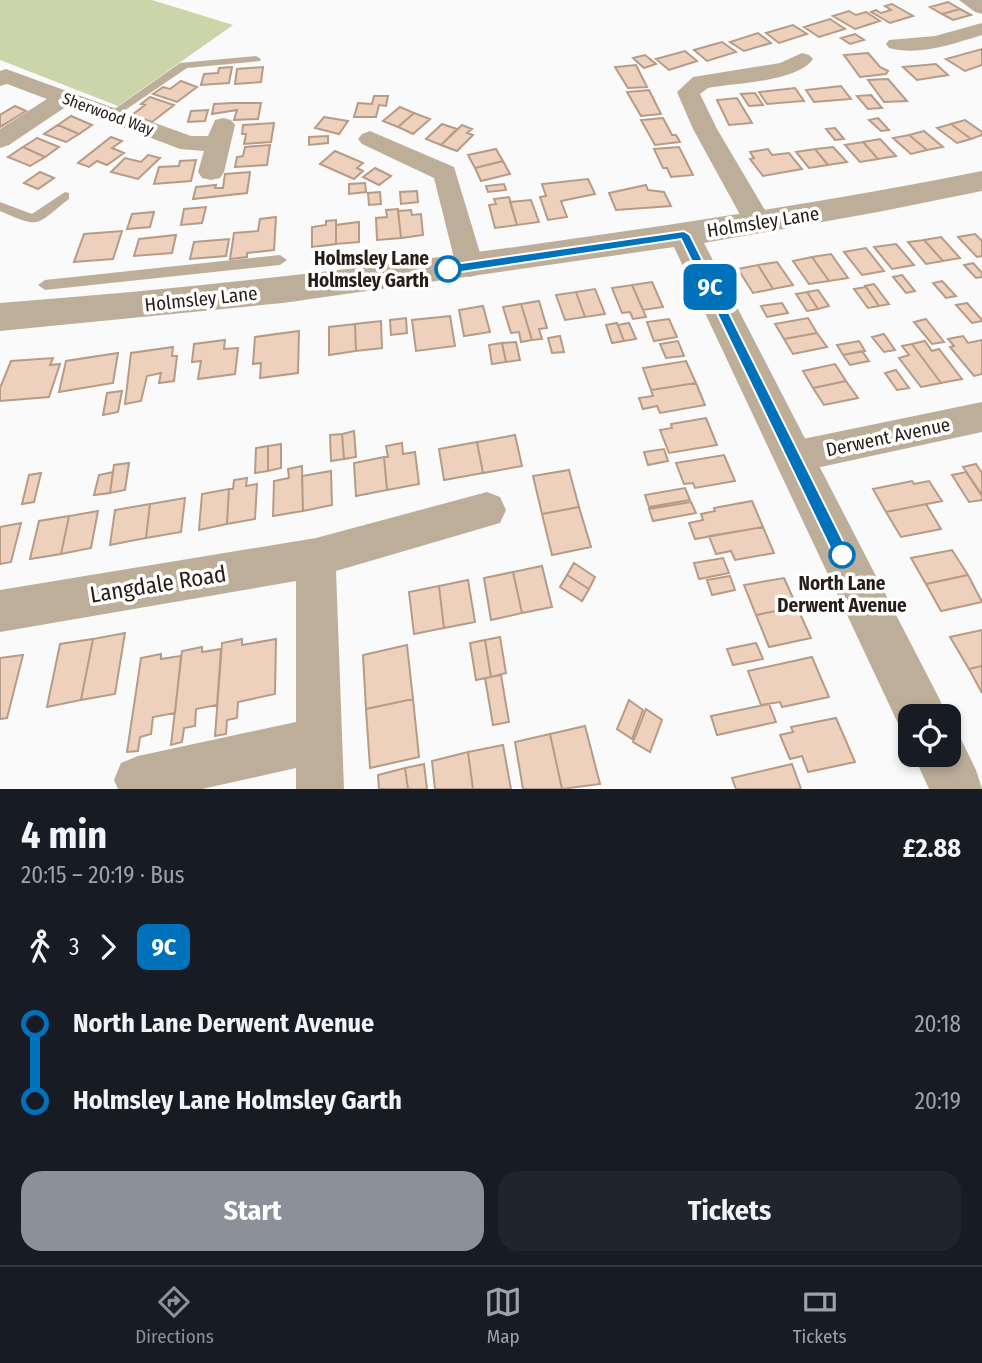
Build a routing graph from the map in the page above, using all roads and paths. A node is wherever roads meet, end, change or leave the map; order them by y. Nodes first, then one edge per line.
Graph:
1 (969, 0) edge
2 (982, 8) edge
3 (982, 29) edge
4 (896, 44) dead end
5 (802, 58) dead end
6 (256, 59) dead end
7 (0, 79) edge
8 (64, 98) junction
9 (111, 115) junction
10 (370, 139) dead end
11 (0, 140) edge
12 (211, 172) dead end
13 (982, 181) edge
14 (65, 196) dead end
15 (0, 205) edge
16 (758, 222) junction
17 (684, 235) junction
18 (280, 260) dead end
19 (470, 266) junction
20 (45, 285) dead end
21 (155, 288) junction
22 (0, 317) edge
23 (982, 417) edge
24 (793, 457) junction
25 (487, 510) dead end
26 (316, 558) junction
27 (0, 611) edge
28 (915, 704) edge
29 (318, 740) junction
30 (946, 767) edge
31 (138, 780) dead end
32 (320, 789) edge
33 (957, 789) edge

1 - 2 street
3 - 4 street
5 - 16 street
6 - 9 lane
7 - 8 street, Sherwood Way
8 - 9 street, Sherwood Way
8 - 11 street
9 - 12 street, Sherwood Way
10 - 19 street
13 - 16 street, Holmsley Lane
14 - 15 lane
16 - 17 street, Holmsley Lane
17 - 19 street, Holmsley Lane
17 - 24 street
18 - 21 lane
19 - 21 street, Holmsley Lane
20 - 21 lane
21 - 22 street, Holmsley Lane
23 - 24 street, Derwent Avenue
24 - 28 street
25 - 26 street, Langdale Road
26 - 27 street, Langdale Road
26 - 29 street
29 - 31 street
29 - 32 street
30 - 33 street

